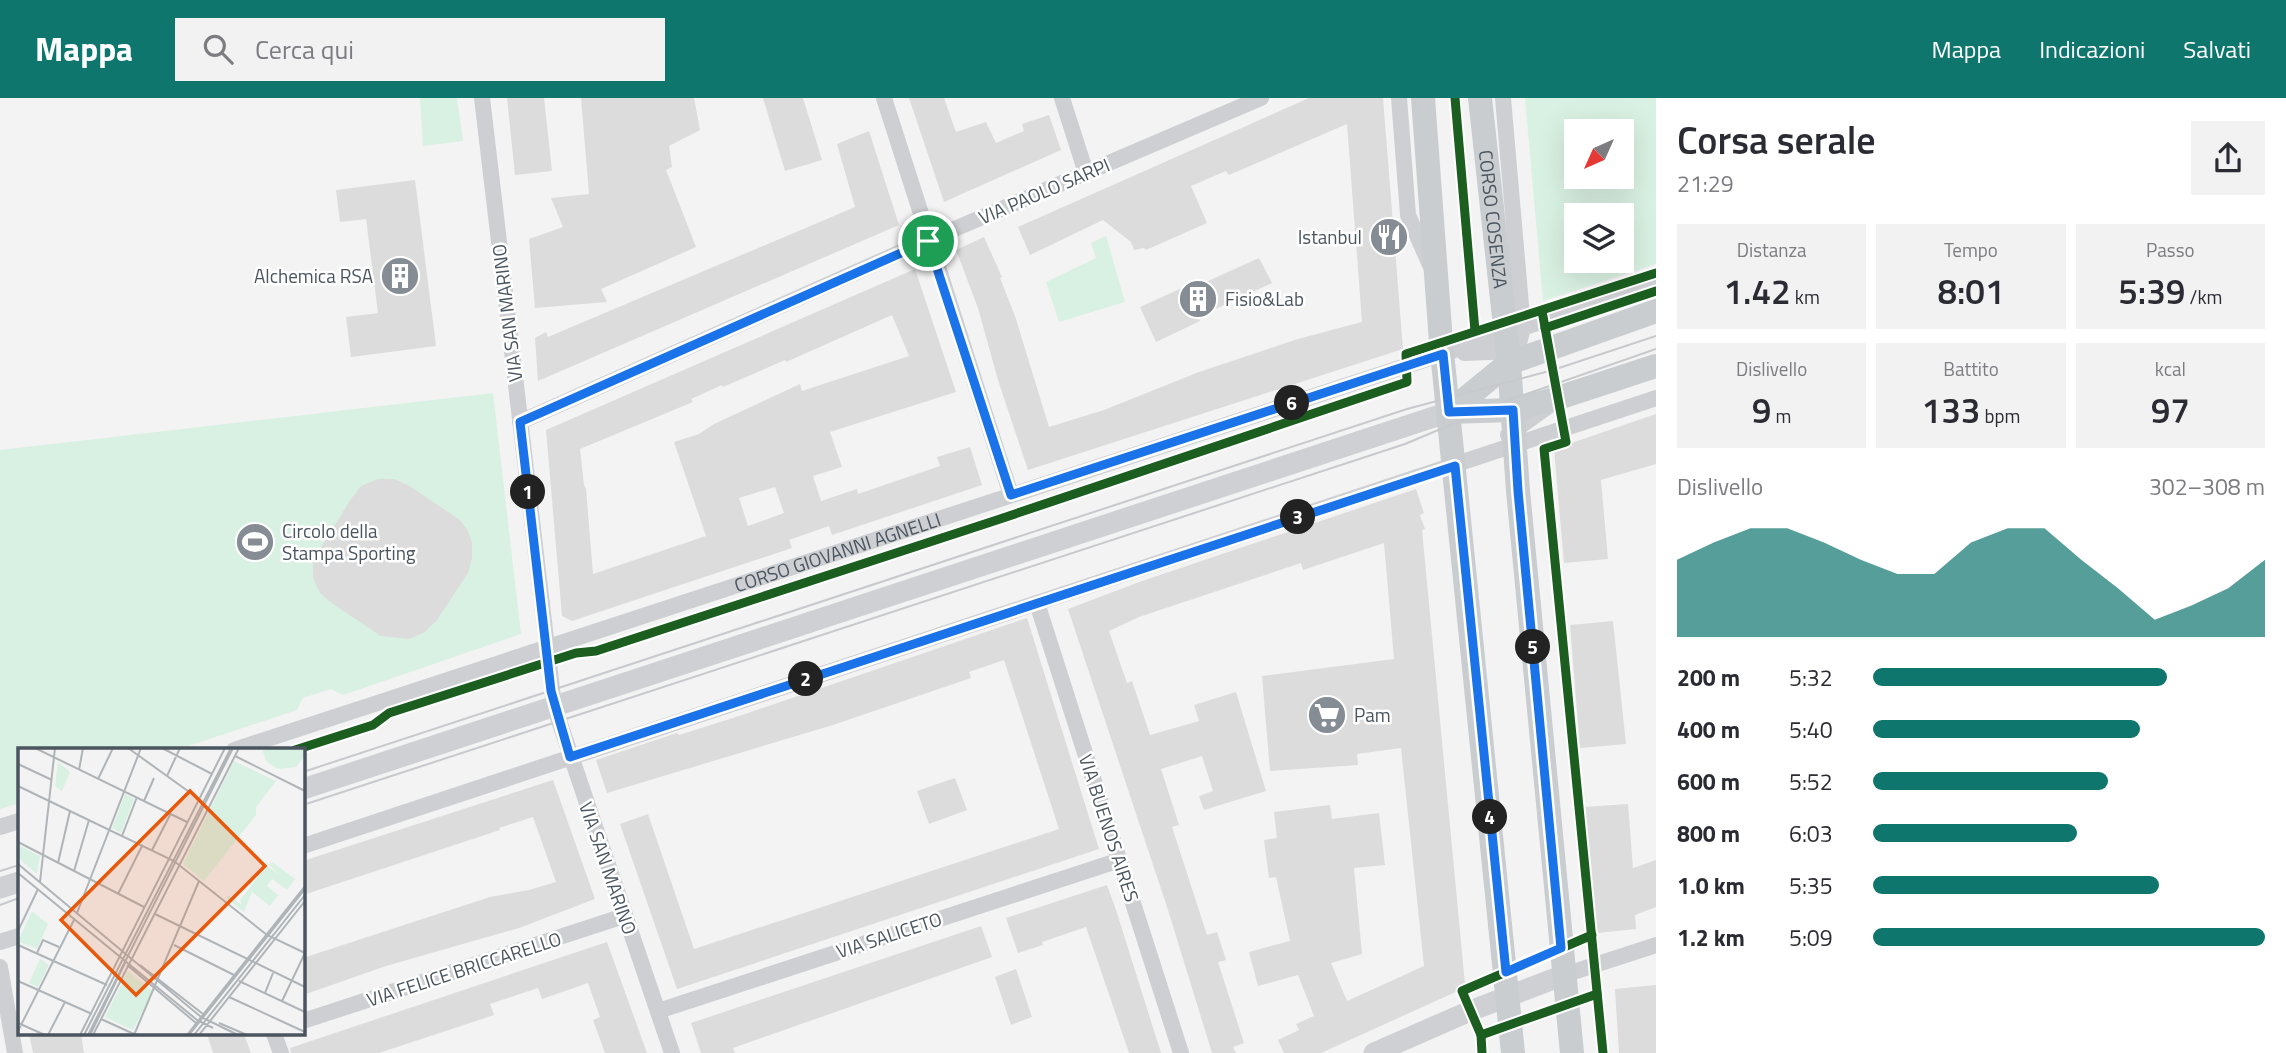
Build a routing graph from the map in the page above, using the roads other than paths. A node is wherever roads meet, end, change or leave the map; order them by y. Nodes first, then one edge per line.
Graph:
1 (482, 98) edge
2 (884, 98) edge
3 (1062, 98) edge
4 (1261, 98) edge
5 (1399, 98) edge
6 (1423, 98) edge
7 (1480, 98) edge
8 (1503, 98) edge
9 (1086, 173) junction
10 (928, 241) junction
11 (1437, 280) junction
12 (1656, 284) edge
13 (1656, 311) edge
14 (1512, 345) junction
15 (1443, 354) junction
16 (1656, 366) edge
17 (1656, 398) edge
18 (1449, 412) junction
19 (520, 422) junction
20 (1515, 429) junction
21 (1455, 466) junction
22 (1011, 495) junction
23 (1037, 603) junction
24 (546, 648) junction
25 (554, 706) junction
26 (240, 748) edge
27 (570, 757) junction
28 (304, 789) edge
29 (18, 821) edge
30 (0, 827) edge
31 (304, 846) edge
32 (1120, 860) junction
33 (18, 881) edge
34 (0, 888) edge
35 (624, 916) junction
36 (18, 936) edge
37 (0, 942) edge
38 (1656, 945) edge
39 (0, 967) edge
40 (1564, 975) junction
41 (1508, 995) junction
42 (658, 1011) junction
43 (304, 1021) edge
44 (274, 1035) edge
45 (15, 1053) edge
46 (281, 1053) edge
47 (673, 1053) edge
48 (1181, 1053) edge
49 (1374, 1053) edge
50 (1513, 1053) edge
51 (1572, 1053) edge

1 - 19 street, VIA SAN MARINO
2 - 10 street
3 - 9 street
4 - 9 street, VIA PAOLO SARPI
5 - 11 street
6 - 11 main road
7 - 14 main road, CORSO COSENZA
8 - 14 street, CORSO COSENZA
9 - 10 street, VIA PAOLO SARPI
10 - 19 street, VIA PAOLO SARPI
10 - 22 street
11 - 15 main road
12 - 14 street, CORSO GIOVANNI AGNELLI
13 - 14 main road, CORSO GIOVANNI AGNELLI
14 - 15 street, CORSO GIOVANNI AGNELLI
14 - 18 main road, CORSO GIOVANNI AGNELLI
14 - 20 main road, CORSO COSENZA
15 - 18 main road
15 - 22 street, CORSO GIOVANNI AGNELLI
16 - 20 main road, CORSO GIOVANNI AGNELLI
17 - 20 street, CORSO GIOVANNI AGNELLI
18 - 20 main road, CORSO GIOVANNI AGNELLI
18 - 21 main road
18 - 25 main road, CORSO GIOVANNI AGNELLI
19 - 24 street, VIA SAN MARINO
20 - 21 street, CORSO GIOVANNI AGNELLI
20 - 40 main road, CORSO COSENZA
21 - 23 street, CORSO GIOVANNI AGNELLI
21 - 41 main road
22 - 24 street, CORSO GIOVANNI AGNELLI
23 - 27 street, CORSO GIOVANNI AGNELLI
23 - 32 street, VIA BUENOS AIRES
24 - 25 street, VIA SAN MARINO
24 - 26 street, CORSO GIOVANNI AGNELLI
25 - 27 street, VIA SAN MARINO
25 - 28 main road, CORSO GIOVANNI AGNELLI
27 - 31 street, CORSO GIOVANNI AGNELLI
27 - 35 street, VIA SAN MARINO
29 - 30 street
32 - 42 street, VIA SALICETO
32 - 48 street, VIA BUENOS AIRES
33 - 34 main road
35 - 42 street, VIA SAN MARINO
35 - 43 street, VIA FELICE BRICCARELLO
36 - 37 street
38 - 40 street
39 - 45 street
40 - 41 main road
40 - 51 main road, CORSO COSENZA
41 - 49 main road
41 - 50 main road
42 - 47 street, VIA SAN MARINO
44 - 46 street

